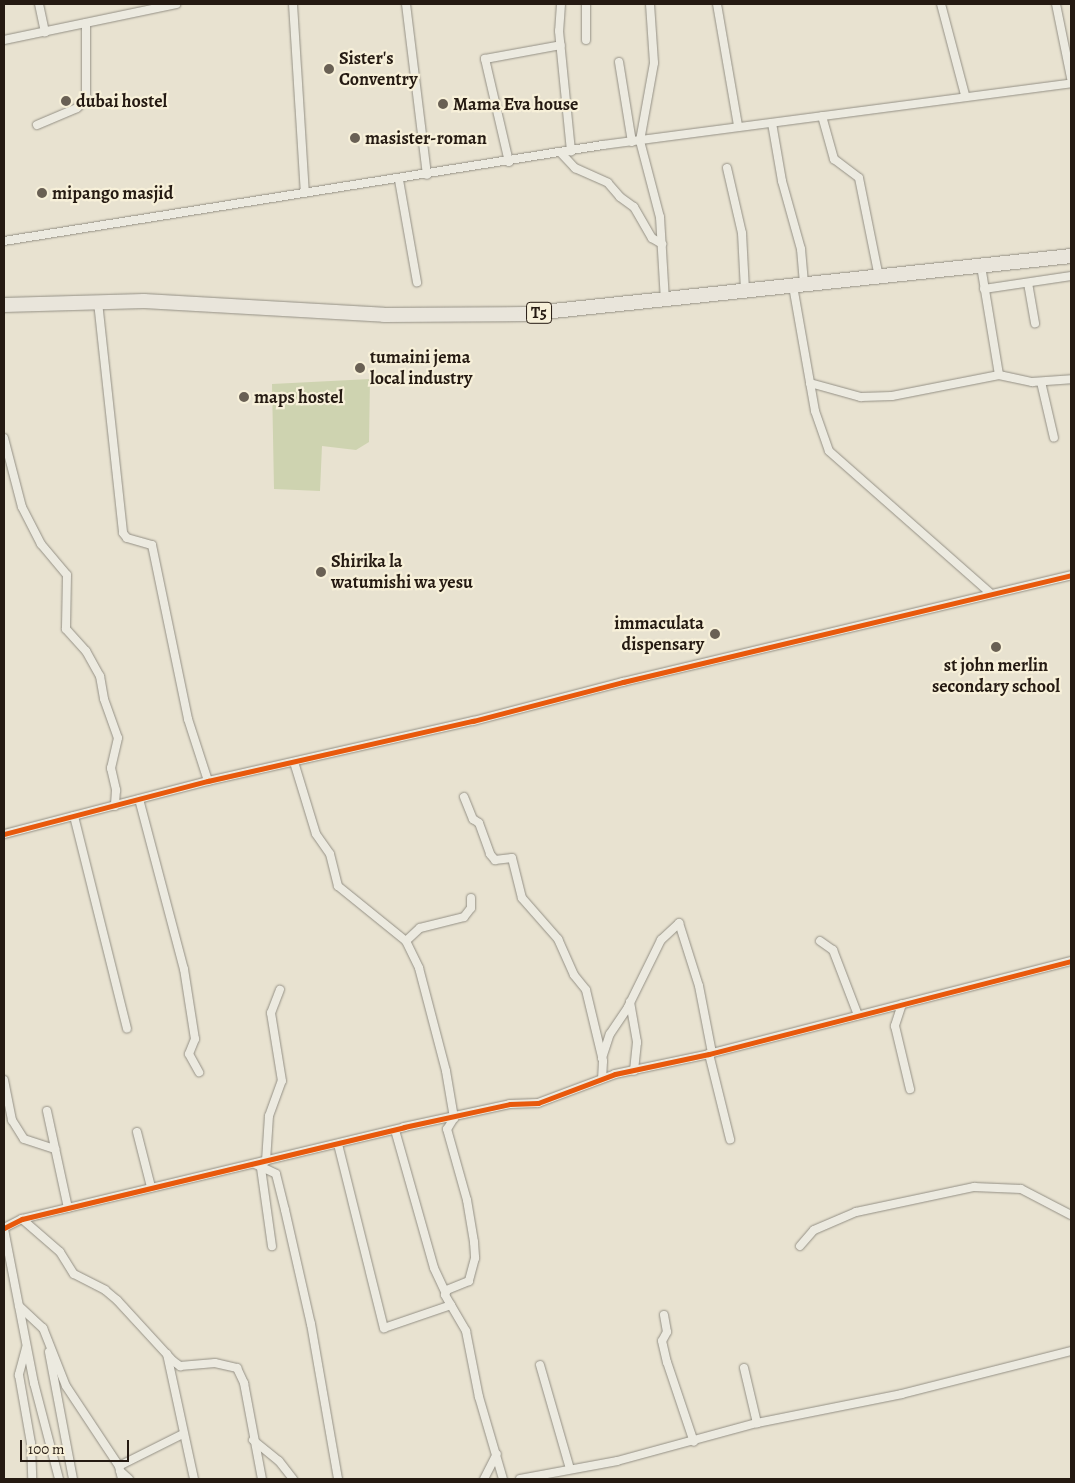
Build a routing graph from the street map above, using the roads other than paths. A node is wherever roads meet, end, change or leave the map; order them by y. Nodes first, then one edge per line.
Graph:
1 (39, 4) edge
2 (176, 4) edge
3 (293, 4) edge
4 (406, 4) edge
5 (561, 4) edge
6 (586, 4) edge
7 (650, 4) edge
8 (717, 4) edge
9 (941, 4) edge
10 (1056, 4) edge
11 (142, 8) edge
12 (86, 24) junction
13 (45, 32) junction
14 (4, 40) edge
15 (586, 40) dead end
16 (561, 45) junction
17 (619, 62) dead end
18 (1071, 78) edge
19 (1071, 83) edge
20 (965, 95) junction
21 (822, 116) junction
22 (772, 123) junction
23 (37, 125) dead end
24 (738, 126) junction
25 (636, 142) junction
26 (571, 152) junction
27 (561, 153) junction
28 (509, 162) junction
29 (727, 168) dead end
30 (427, 175) junction
31 (399, 180) junction
32 (304, 193) junction
33 (4, 241) edge
34 (662, 244) junction
35 (1071, 256) edge
36 (981, 266) junction
37 (1071, 276) edge
38 (880, 277) junction
39 (417, 282) dead end
40 (1028, 283) junction
41 (798, 286) junction
42 (984, 289) junction
43 (746, 290) junction
44 (666, 300) junction
45 (98, 302) junction
46 (4, 305) edge
47 (1035, 323) dead end
48 (999, 375) junction
49 (1071, 379) edge
50 (1041, 382) junction
51 (810, 383) junction
52 (4, 438) edge
53 (1054, 438) dead end
54 (1071, 574) edge
55 (991, 594) junction
56 (294, 762) junction
57 (208, 781) junction
58 (464, 797) dead end
59 (140, 799) junction
60 (115, 806) junction
61 (74, 816) junction
62 (4, 834) edge
63 (471, 898) dead end
64 (820, 941) dead end
65 (406, 942) junction
66 (1071, 961) edge
67 (280, 990) dead end
68 (630, 1002) junction
69 (902, 1004) junction
70 (858, 1015) junction
71 (127, 1028) dead end
72 (710, 1054) junction
73 (602, 1058) junction
74 (634, 1071) junction
75 (199, 1072) dead end
76 (602, 1078) junction
77 (4, 1080) edge
78 (910, 1089) dead end
79 (47, 1111) dead end
80 (454, 1118) junction
81 (395, 1130) junction
82 (137, 1132) dead end
83 (730, 1139) dead end
84 (338, 1144) junction
85 (55, 1150) junction
86 (266, 1161) junction
87 (258, 1166) junction
88 (151, 1188) junction
89 (68, 1208) junction
90 (1071, 1215) edge
91 (22, 1219) junction
92 (4, 1229) edge
93 (272, 1246) dead end
94 (800, 1246) dead end
95 (445, 1292) junction
96 (19, 1306) junction
97 (451, 1306) junction
98 (664, 1314) dead end
99 (47, 1337) junction
100 (27, 1345) junction
101 (1071, 1351) edge
102 (167, 1354) junction
103 (540, 1365) dead end
104 (744, 1368) dead end
105 (758, 1423) junction
106 (183, 1434) junction
107 (253, 1440) junction
108 (694, 1442) junction
109 (497, 1452) junction
110 (570, 1469) junction
111 (120, 1472) edge
112 (32, 1479) edge
113 (59, 1479) edge
114 (73, 1479) edge
115 (129, 1479) edge
116 (194, 1479) edge
117 (262, 1479) edge
118 (293, 1479) edge
119 (338, 1479) edge
120 (484, 1479) edge
121 (503, 1479) edge
122 (520, 1479) edge

1 - 13 street
2 - 11 street
3 - 32 street
4 - 30 street
5 - 16 street
6 - 15 street
7 - 25 street
8 - 24 street
9 - 20 street
10 - 18 street
11 - 12 street
12 - 13 street
12 - 23 street
13 - 14 street
16 - 26 street
16 - 28 street
17 - 25 street
19 - 20 street
20 - 21 street
21 - 22 street
21 - 38 street
22 - 24 street
22 - 41 street
24 - 25 street
25 - 26 street
25 - 34 street
26 - 27 street
27 - 28 street
27 - 34 street
28 - 30 street
29 - 43 street
30 - 31 street
31 - 32 street
31 - 39 street
32 - 33 street
34 - 44 street
35 - 36 highway, T5
36 - 38 highway, T5
36 - 42 street
37 - 40 street
38 - 41 highway, T5
40 - 42 street
40 - 47 street
41 - 43 highway, T5
41 - 51 street
42 - 48 street
43 - 44 highway, T5
44 - 45 highway, T5
45 - 46 highway, T5
45 - 57 street
48 - 50 street
48 - 51 street
49 - 50 street
50 - 53 street
51 - 55 street
52 - 60 street
54 - 55 street
55 - 56 street
56 - 57 street
56 - 65 street
57 - 59 street
58 - 73 street
59 - 60 street
59 - 75 street
60 - 61 street
61 - 62 street
61 - 71 street
63 - 65 street
64 - 70 street
65 - 80 street
66 - 69 street
67 - 86 street
68 - 72 street
68 - 73 street
68 - 74 street
69 - 70 street
69 - 78 street
70 - 72 street
72 - 74 street
72 - 83 street
73 - 76 street
74 - 76 street
76 - 80 street
77 - 85 street
79 - 85 street
80 - 81 street
80 - 95 street
81 - 84 street
81 - 95 street
82 - 88 street
84 - 86 street
84 - 97 street
85 - 89 street
86 - 87 street
87 - 88 street
87 - 93 street
87 - 119 street
88 - 89 street
89 - 91 street
90 - 94 street
91 - 92 street
91 - 102 street
92 - 96 street
95 - 97 street
96 - 99 street
96 - 100 street
97 - 109 street
98 - 108 street
99 - 111 street
99 - 114 street
100 - 112 street
100 - 113 street
101 - 105 street
102 - 106 street
102 - 107 street
103 - 110 street
104 - 105 street
105 - 108 street
106 - 111 street
106 - 116 street
107 - 117 street
107 - 118 street
108 - 110 street
109 - 120 street
109 - 121 street
110 - 122 street
111 - 115 street

